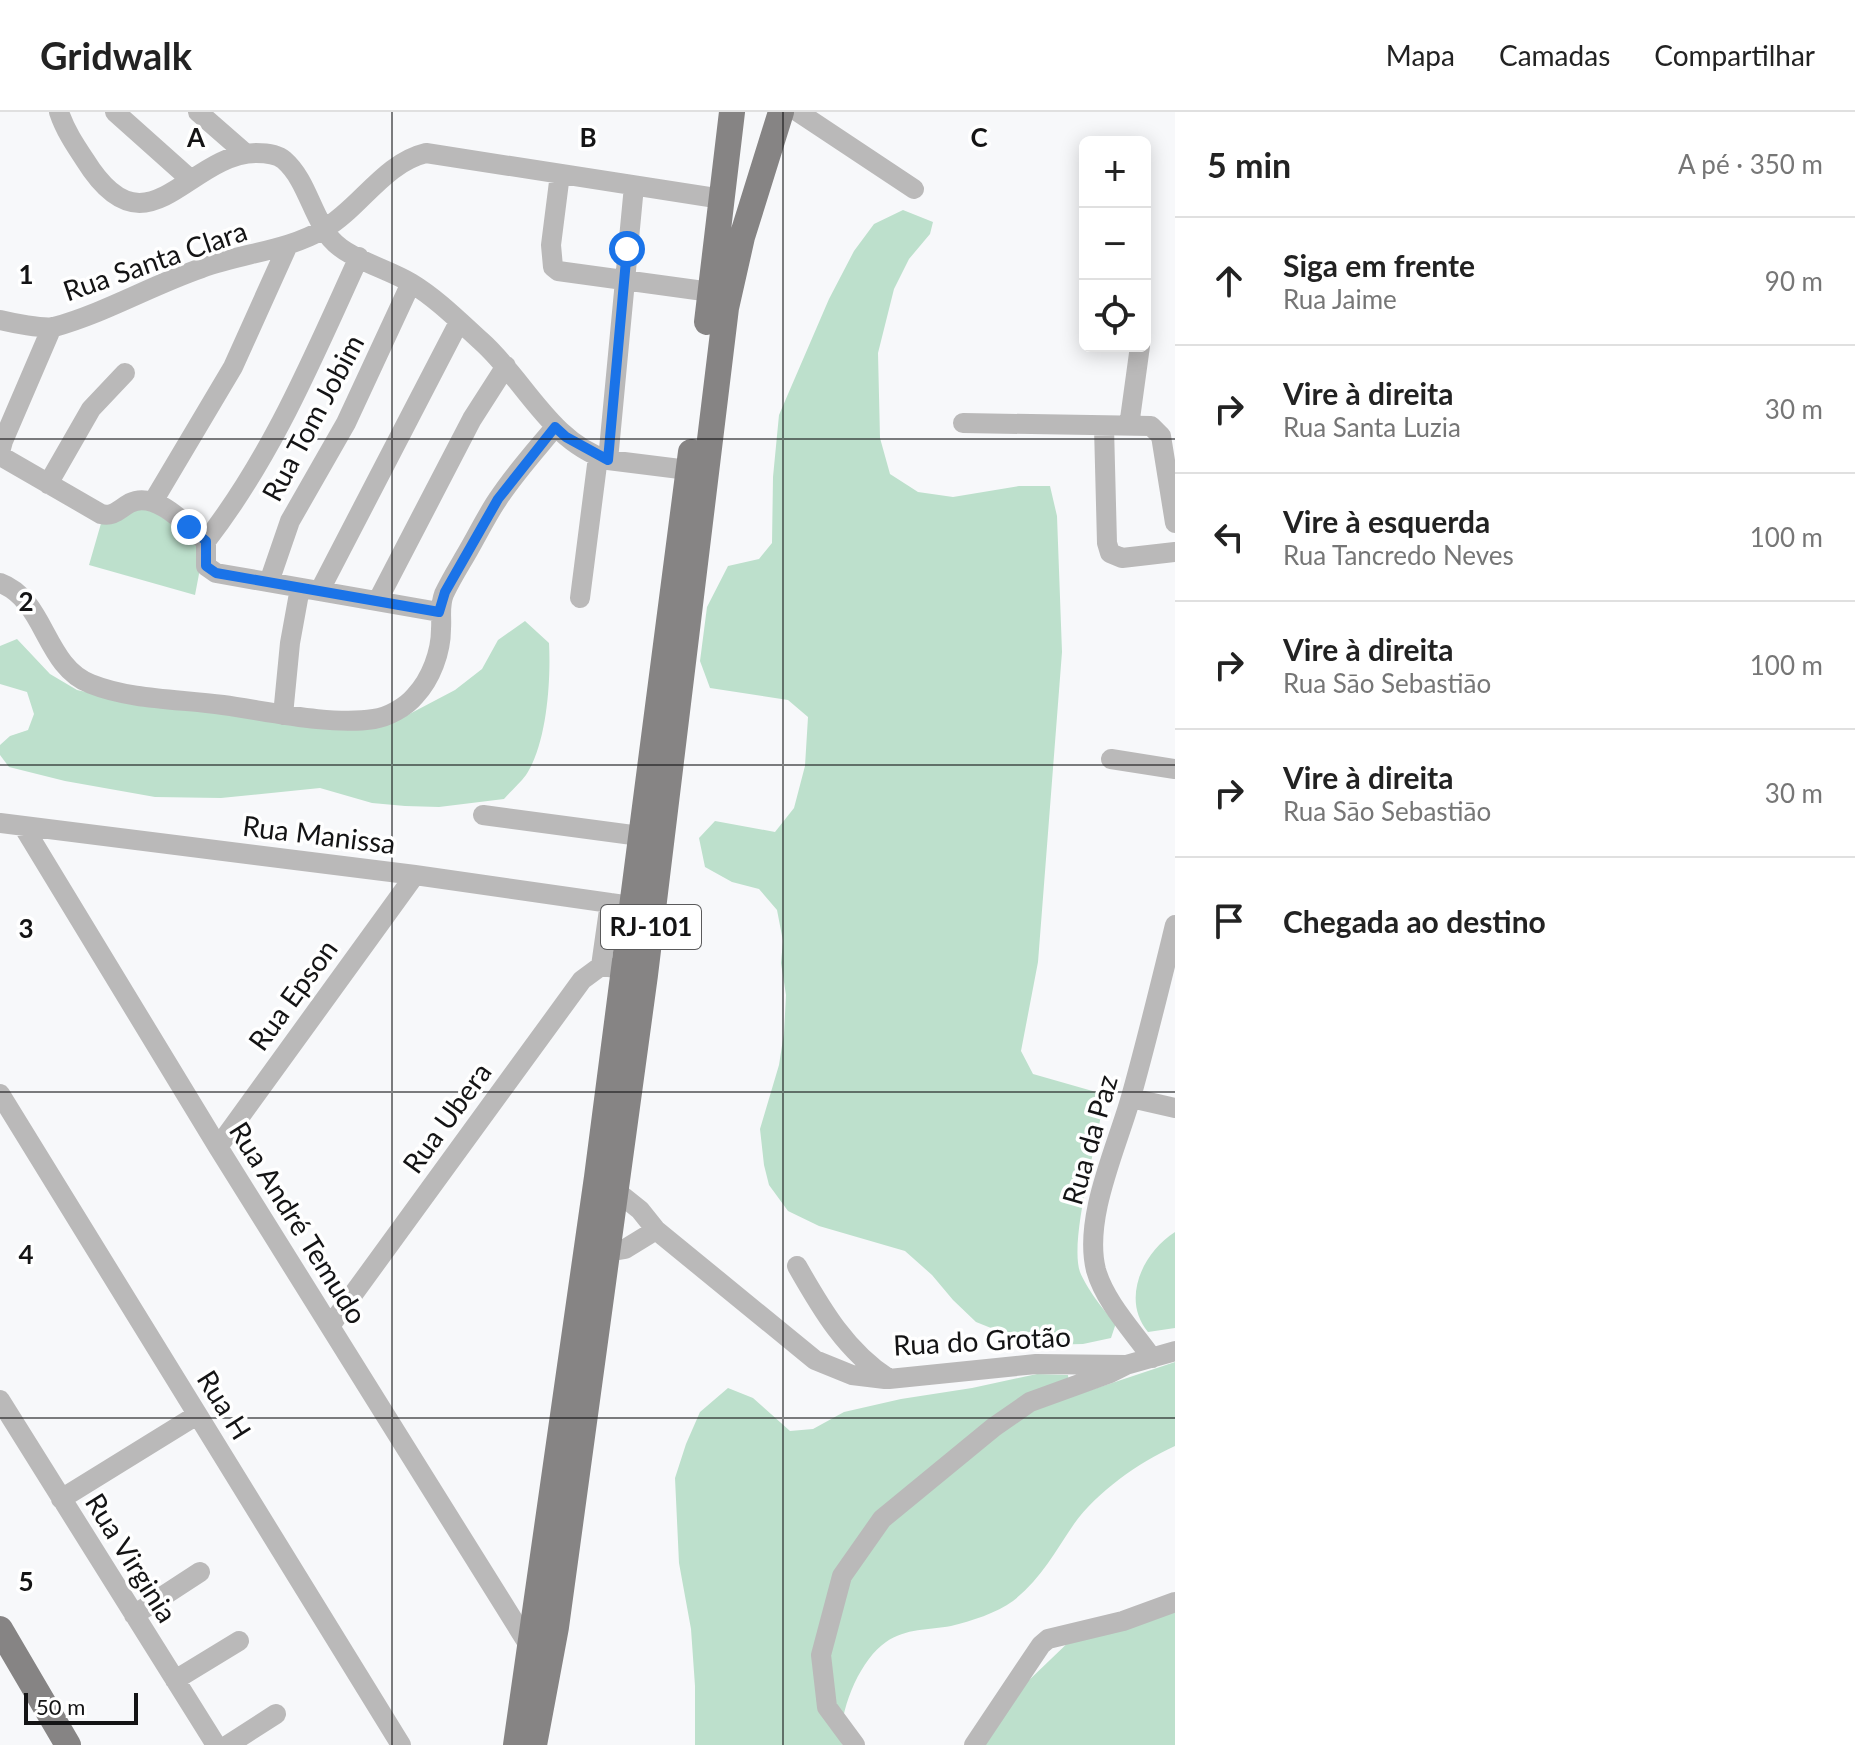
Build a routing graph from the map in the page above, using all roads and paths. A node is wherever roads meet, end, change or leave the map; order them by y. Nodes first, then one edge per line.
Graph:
1 (59, 112) edge
2 (115, 112) edge
3 (198, 112) edge
4 (732, 112) edge
5 (781, 112) edge
6 (798, 112) edge
7 (245, 153) junction
8 (560, 174) junction
9 (190, 179) junction
10 (634, 186) junction
11 (914, 189) dead end
12 (722, 199) junction
13 (325, 229) junction
14 (288, 245) junction
15 (359, 257) junction
16 (623, 280) junction
17 (411, 283) junction
18 (711, 292) junction
19 (0, 320) edge
20 (459, 322) junction
21 (52, 327) junction
22 (1139, 352) edge
23 (506, 366) junction
24 (125, 373) dead end
25 (963, 423) dead end
26 (1129, 426) junction
27 (555, 427) junction
28 (1104, 427) junction
29 (603, 459) junction
30 (688, 470) junction
31 (48, 484) junction
32 (154, 500) junction
33 (1175, 523) edge
34 (206, 541) junction
35 (1175, 552) edge
36 (269, 582) junction
37 (0, 583) edge
38 (310, 589) junction
39 (580, 598) dead end
40 (378, 600) junction
41 (439, 612) junction
42 (283, 715) junction
43 (1111, 759) dead end
44 (1175, 769) edge
45 (483, 815) dead end
46 (0, 823) edge
47 (23, 826) junction
48 (640, 836) junction
49 (415, 875) junction
50 (620, 905) junction
51 (1175, 925) edge
52 (612, 968) junction
53 (0, 1094) edge
54 (1131, 1098) junction
55 (1175, 1108) edge
56 (218, 1147) junction
57 (615, 1190) junction
58 (656, 1230) junction
59 (607, 1252) junction
60 (797, 1266) dead end
61 (330, 1326) junction
62 (1175, 1351) edge
63 (1152, 1358) junction
64 (1126, 1365) junction
65 (889, 1379) junction
66 (0, 1400) edge
67 (197, 1415) junction
68 (61, 1499) junction
69 (200, 1572) dead end
70 (1175, 1602) edge
71 (134, 1615) junction
72 (0, 1629) edge
73 (239, 1641) dead end
74 (530, 1647) junction
75 (175, 1680) junction
76 (276, 1714) dead end
77 (68, 1745) edge
78 (216, 1745) edge
79 (228, 1745) edge
80 (401, 1745) edge
81 (516, 1745) edge
82 (534, 1745) edge
83 (855, 1745) edge
84 (974, 1745) edge

1 - 9 street
2 - 9 street
3 - 7 street
4 - 12 main road, RJ-101
5 - 57 main road, RJ-101
6 - 11 street
7 - 9 street
7 - 13 street
8 - 10 street
8 - 13 street
8 - 16 street
10 - 12 street
10 - 16 street
12 - 18 main road, RJ-101
13 - 14 street, Rua Santa Clara
13 - 15 street
14 - 21 street, Rua Santa Clara
14 - 32 street
15 - 17 street
15 - 34 street
16 - 18 street
16 - 29 street
17 - 20 street
17 - 36 street, Rua Tom Jobim
18 - 30 main road, RJ-101
19 - 21 street, Rua Santa Clara
20 - 23 street
20 - 38 street
21 - 31 street
22 - 26 street
23 - 27 street
23 - 40 street
24 - 31 street
25 - 28 street
26 - 28 street
26 - 33 street
27 - 29 street
27 - 41 street
28 - 35 street
29 - 30 street
29 - 39 street
30 - 48 main road, RJ-101
31 - 32 street
32 - 34 street
34 - 36 street
36 - 38 street
37 - 42 street
38 - 40 street
38 - 42 street
40 - 41 street
41 - 42 street
43 - 44 street
45 - 48 street
46 - 47 street, Rua Manissa
47 - 49 street, Rua Manissa
47 - 56 street, Rua André Temudo
48 - 50 main road, RJ-101
49 - 50 street, Rua Manissa
49 - 56 street, Rua Epson
50 - 52 main road, RJ-101
51 - 54 street, Rua da Paz
52 - 61 street, Rua Ubera
52 - 74 main road, RJ-101
53 - 67 street, Rua H
54 - 55 street
54 - 63 street, Rua da Paz
56 - 61 street, Rua André Temudo
57 - 58 street
57 - 59 main road, RJ-101
58 - 59 street
58 - 65 street
59 - 82 main road, RJ-101
60 - 65 street, Rua do Grotão
61 - 74 street, Rua André Temudo
62 - 63 street, Rua do Grotão
63 - 64 street, Rua do Grotão
64 - 65 street, Rua do Grotão
64 - 83 street
66 - 68 street, Rua Virginia
67 - 68 street
67 - 80 street, Rua H
68 - 71 street, Rua Virginia
69 - 71 street
70 - 84 street
71 - 75 street, Rua Virginia
72 - 77 main road
73 - 75 street
74 - 81 main road, RJ-101
75 - 78 street, Rua Virginia
76 - 79 street

